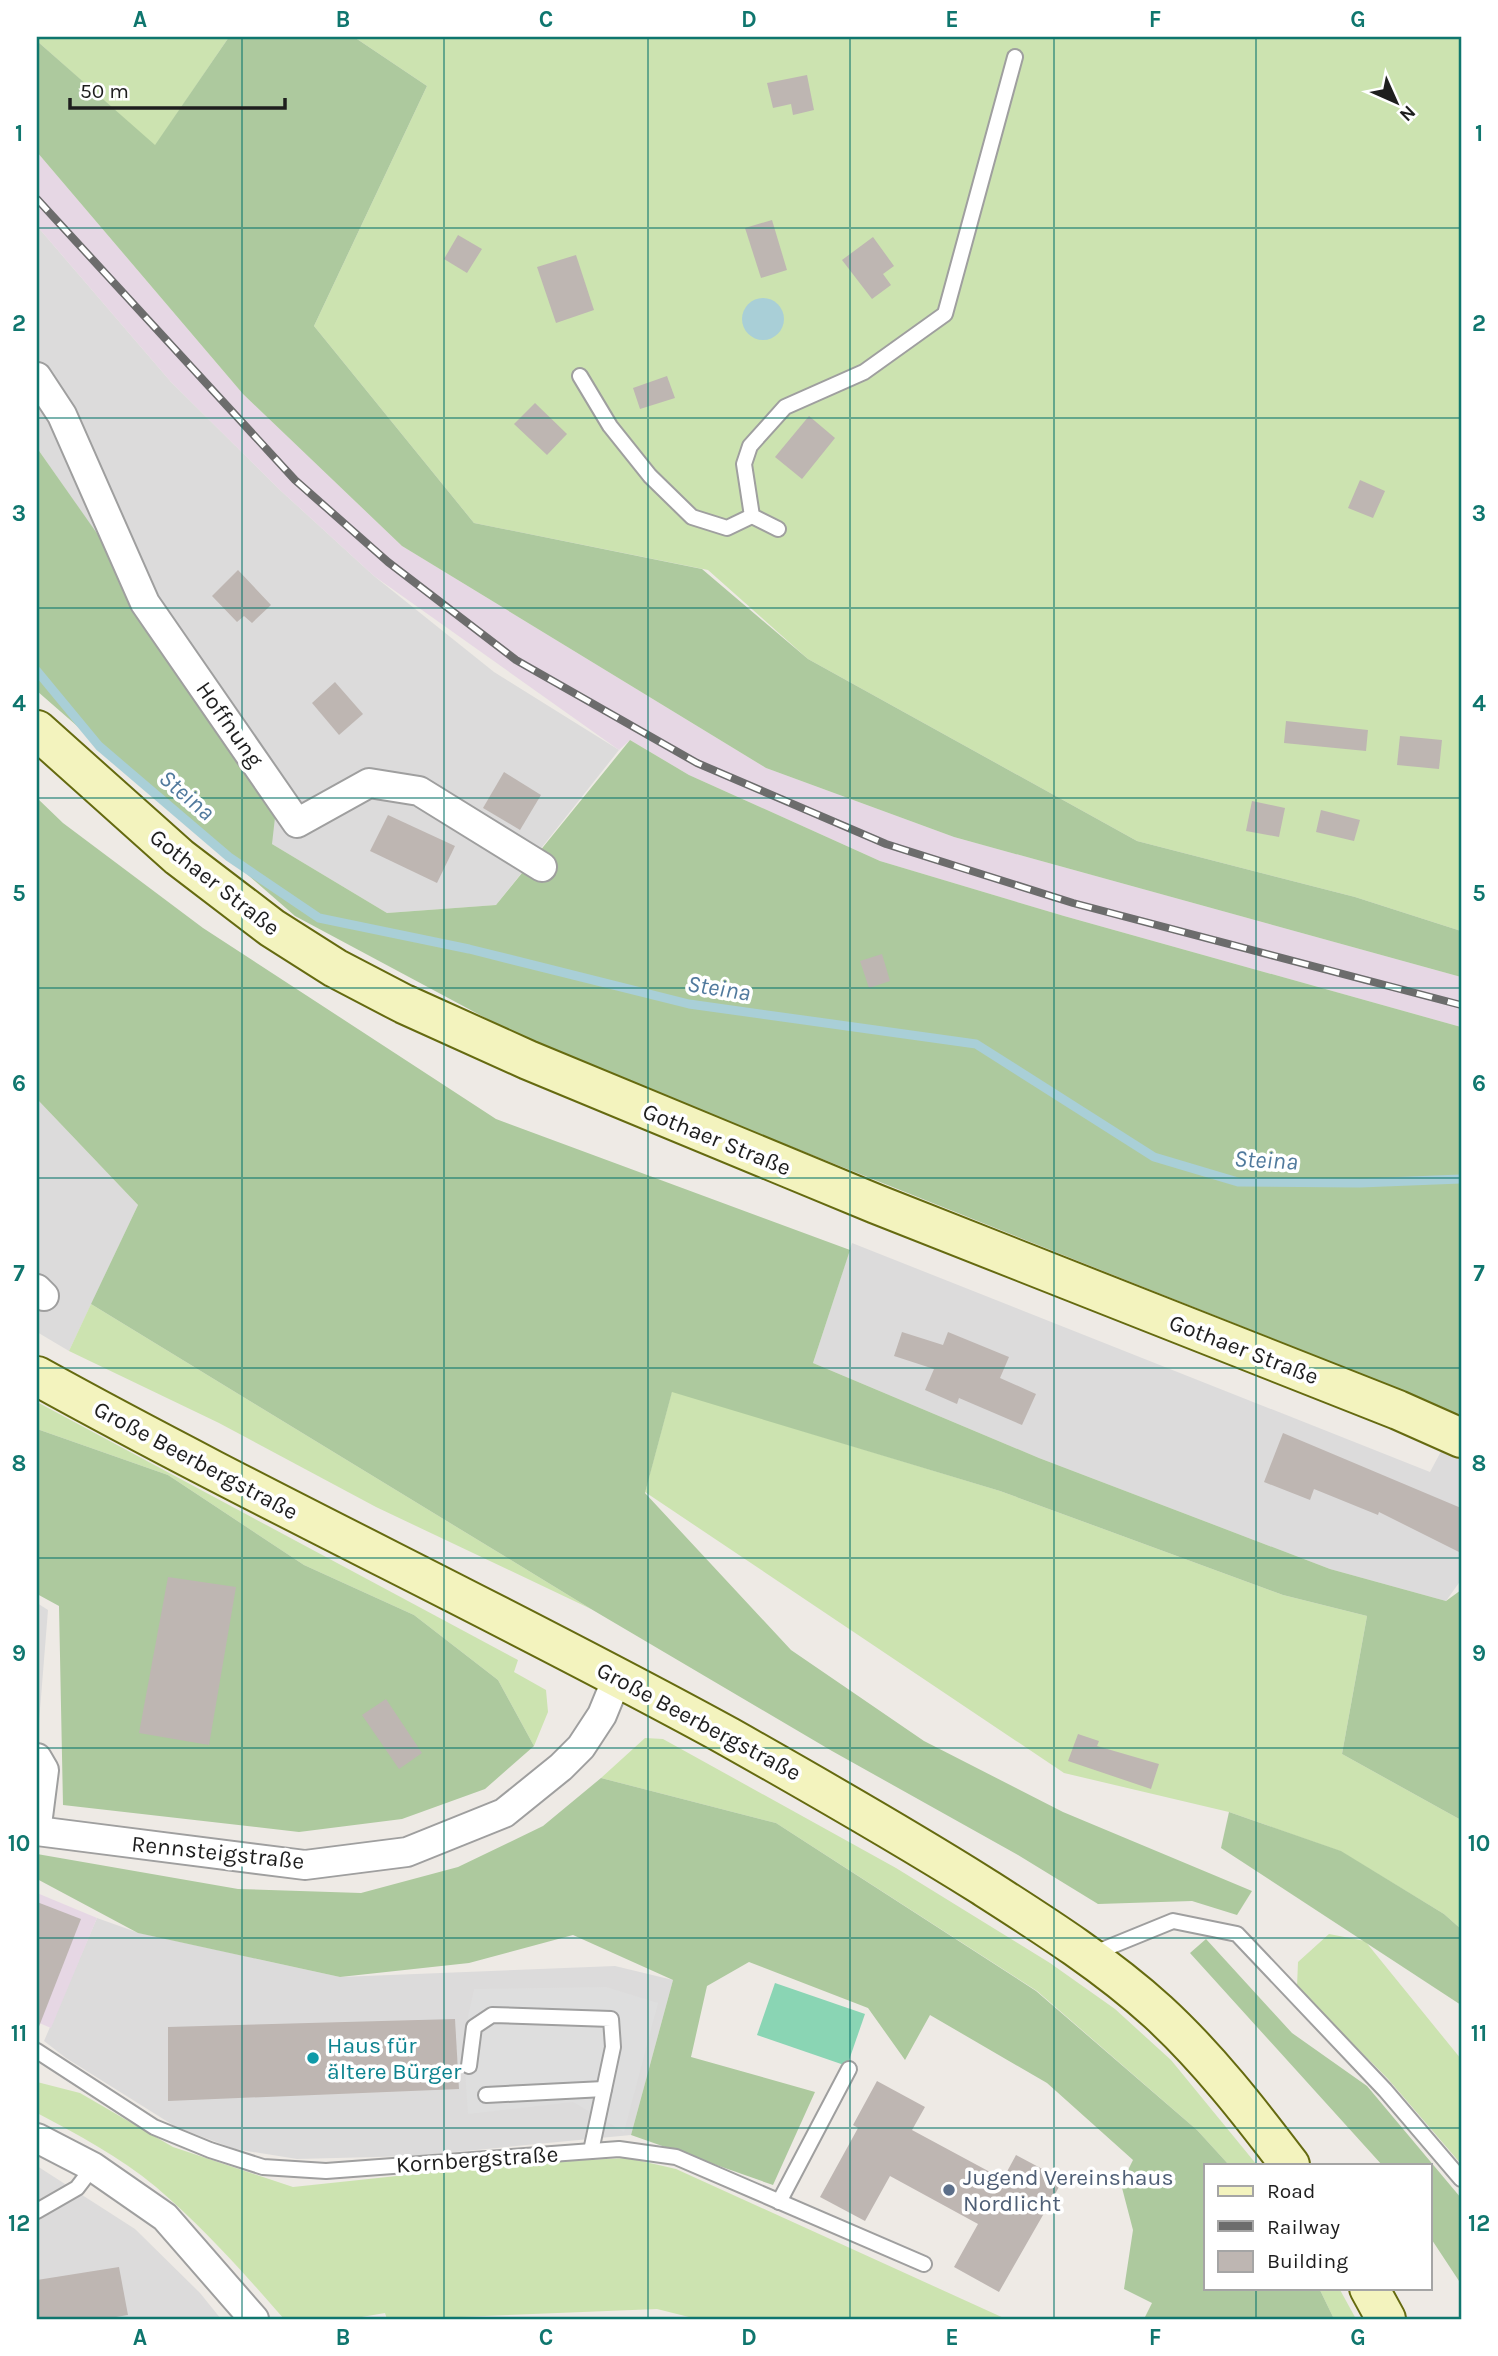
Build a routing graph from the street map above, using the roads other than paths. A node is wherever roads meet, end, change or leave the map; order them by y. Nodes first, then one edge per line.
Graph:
1 (1015, 57) dead end
2 (580, 376) dead end
3 (37, 377) edge
4 (752, 516) junction
5 (778, 529) dead end
6 (37, 730) edge
7 (542, 867) dead end
8 (37, 1376) edge
9 (1461, 1438) edge
10 (618, 1676) junction
11 (37, 1758) edge
12 (37, 1825) edge
13 (37, 1831) edge
14 (1088, 1956) junction
15 (37, 2051) edge
16 (469, 2066) dead end
17 (849, 2069) dead end
18 (604, 2089) junction
19 (486, 2095) dead end
20 (37, 2138) edge
21 (591, 2151) junction
22 (1289, 2164) edge
23 (93, 2167) junction
24 (1461, 2179) edge
25 (779, 2202) junction
26 (37, 2211) edge
27 (924, 2264) dead end
28 (1369, 2290) edge
29 (254, 2319) edge
30 (1386, 2319) edge

1 - 4 lane
2 - 4 lane
3 - 7 street, Hoffnung
4 - 5 lane
6 - 9 main road, Gothaer Straße
8 - 10 main road, Große Beerbergstraße
10 - 13 street, Rennsteigstraße
10 - 14 main road, Große Beerbergstraße
11 - 12 street
14 - 22 main road, Große Beerbergstraße
14 - 24 lane
15 - 21 lane, Kornbergstraße
16 - 18 lane
17 - 25 lane
18 - 19 lane
18 - 21 lane
20 - 23 street
21 - 25 lane, Kornbergstraße
23 - 26 lane
23 - 29 street
25 - 27 lane, Kornbergstraße
28 - 30 main road

